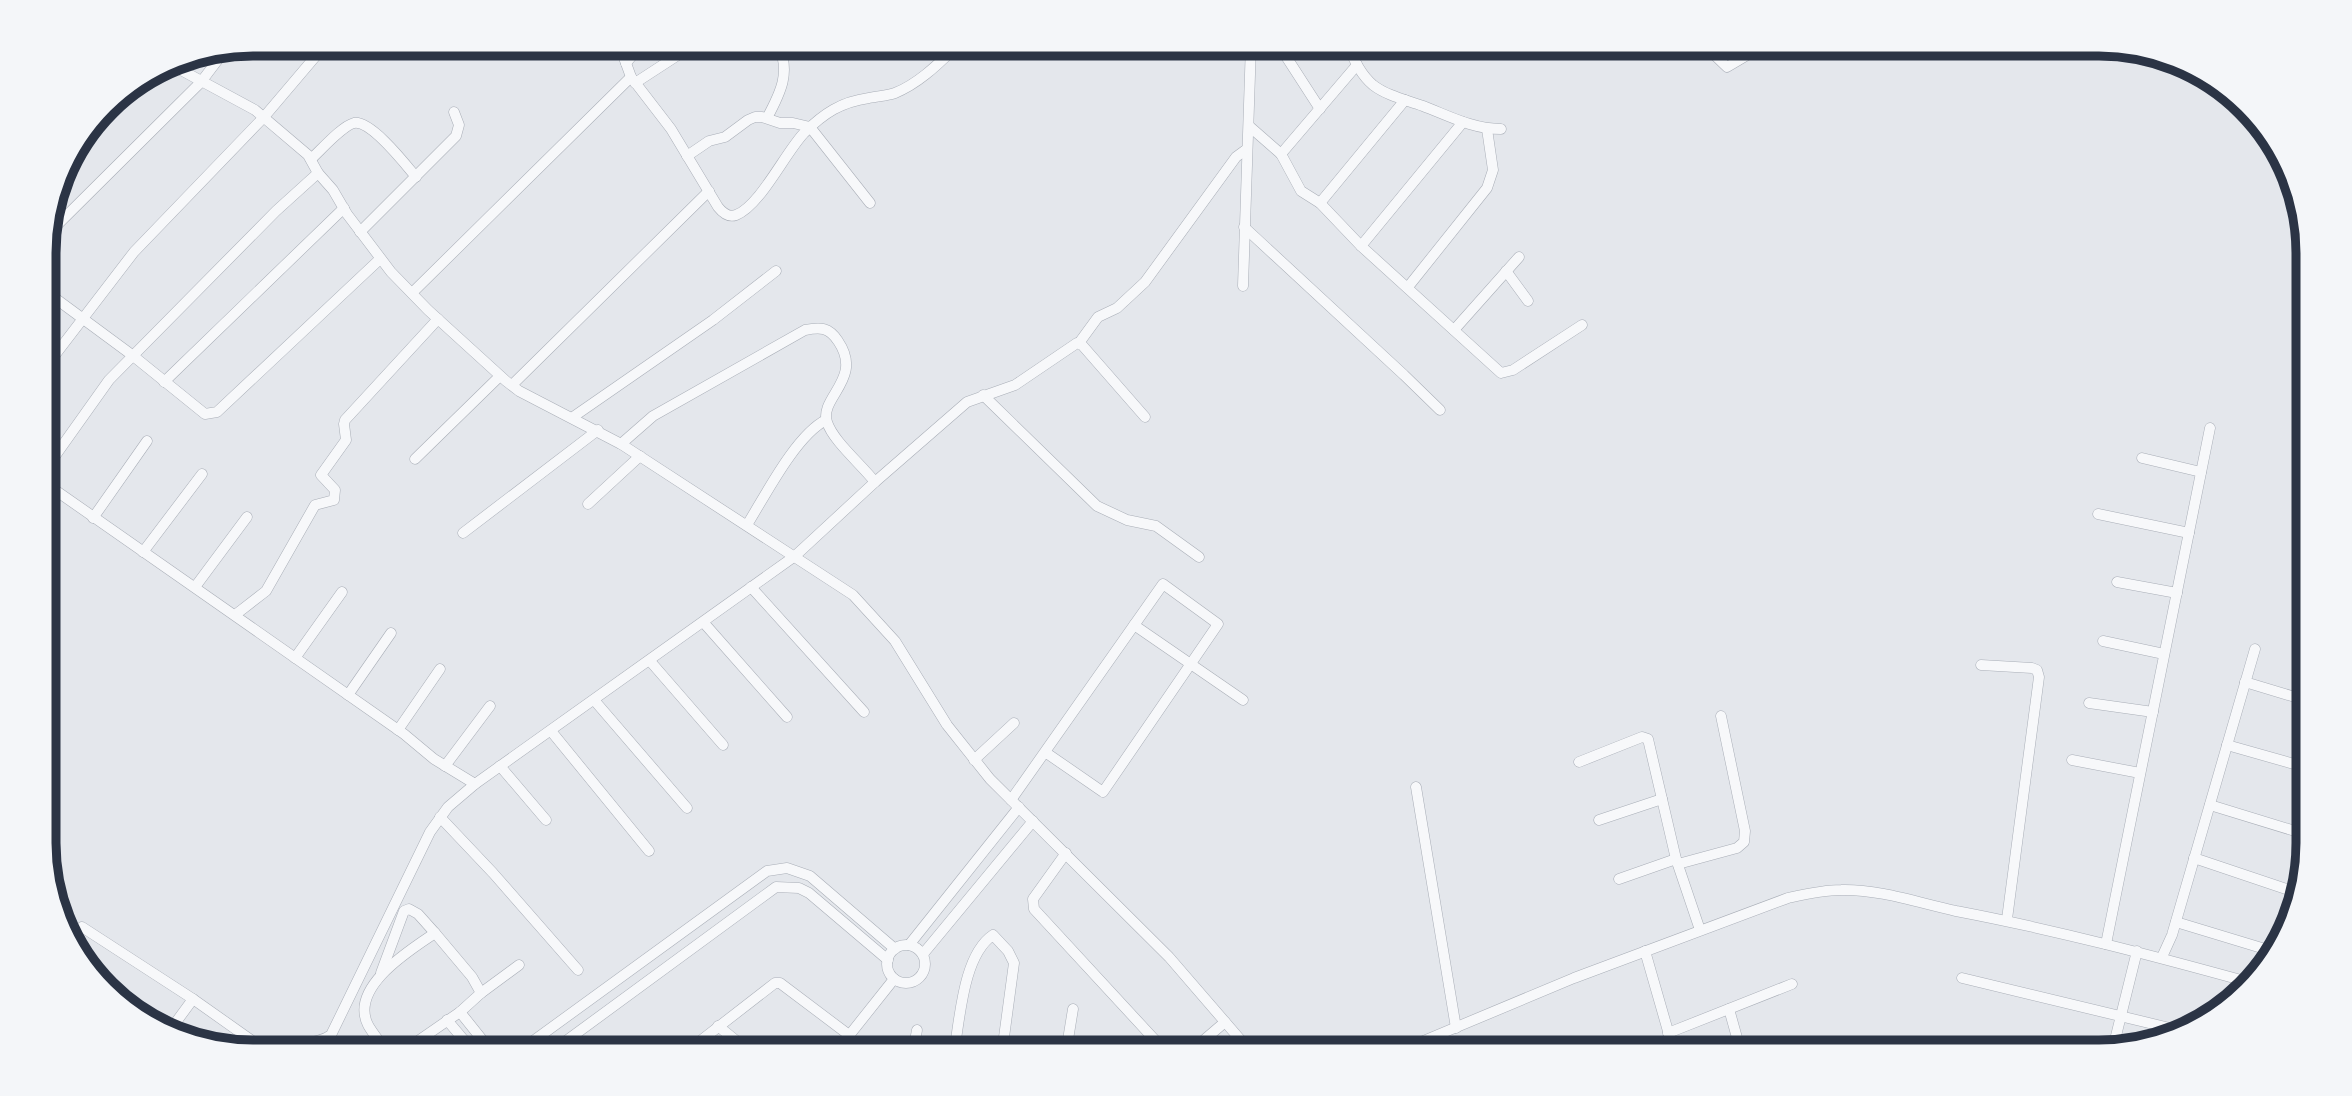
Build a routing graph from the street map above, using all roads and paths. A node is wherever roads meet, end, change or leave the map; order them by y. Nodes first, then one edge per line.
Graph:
1 (316, 56) edge
2 (623, 56) edge
3 (632, 56) edge
4 (674, 56) edge
5 (783, 56) edge
6 (946, 56) edge
7 (1251, 56) edge
8 (1286, 56) edge
9 (1353, 56) edge
10 (1716, 56) edge
11 (1746, 56) edge
12 (218, 59) edge
13 (626, 63) junction
14 (1357, 65) junction
15 (180, 70) edge
16 (633, 80) junction
17 (201, 82) junction
18 (1405, 100) junction
19 (1320, 108) junction
20 (454, 112) dead end
21 (264, 117) junction
22 (767, 118) junction
23 (1463, 122) junction
24 (1249, 126) junction
25 (810, 127) junction
26 (1487, 129) junction
27 (1501, 129) dead end
28 (1247, 149) junction
29 (1281, 154) junction
30 (687, 156) junction
31 (311, 159) junction
32 (318, 173) junction
33 (416, 177) junction
34 (709, 191) junction
35 (870, 203) dead end
36 (1320, 203) junction
37 (344, 208) junction
38 (59, 223) edge
39 (1244, 227) junction
40 (360, 232) junction
41 (1361, 246) junction
42 (1519, 257) dead end
43 (380, 259) junction
44 (776, 271) dead end
45 (1506, 271) junction
46 (1243, 286) dead end
47 (1408, 287) junction
48 (412, 293) junction
49 (56, 299) edge
50 (1528, 302) dead end
51 (82, 317) junction
52 (439, 319) junction
53 (1581, 325) dead end
54 (1454, 330) junction
55 (1079, 343) junction
56 (56, 352) edge
57 (132, 355) junction
58 (500, 376) junction
59 (164, 382) junction
60 (512, 386) junction
61 (983, 395) junction
62 (1440, 410) dead end
63 (573, 417) junction
64 (1145, 417) dead end
65 (826, 421) junction
66 (2210, 428) dead end
67 (598, 430) junction
68 (147, 440) dead end
69 (621, 444) junction
70 (56, 455) edge
71 (640, 456) junction
72 (2142, 458) dead end
73 (415, 459) dead end
74 (2202, 472) junction
75 (202, 474) dead end
76 (875, 482) junction
77 (56, 491) edge
78 (588, 504) dead end
79 (2098, 514) dead end
80 (247, 517) dead end
81 (93, 518) junction
82 (747, 525) junction
83 (463, 533) dead end
84 (2189, 533) junction
85 (143, 552) junction
86 (795, 556) junction
87 (1199, 557) dead end
88 (2117, 582) dead end
89 (195, 587) junction
90 (751, 587) junction
91 (342, 592) dead end
92 (2177, 593) junction
93 (235, 615) junction
94 (704, 623) junction
95 (1134, 625) junction
96 (391, 633) dead end
97 (2103, 642) dead end
98 (2255, 649) dead end
99 (2164, 654) junction
100 (295, 658) junction
101 (650, 661) junction
102 (1191, 664) junction
103 (1981, 665) dead end
104 (440, 669) dead end
105 (2245, 682) junction
106 (348, 695) junction
107 (2296, 697) edge
108 (594, 700) junction
109 (1243, 700) dead end
110 (2089, 703) dead end
111 (490, 706) dead end
112 (864, 712) dead end
113 (2152, 712) junction
114 (1721, 716) dead end
115 (787, 717) dead end
116 (1014, 723) dead end
117 (398, 730) junction
118 (551, 732) junction
119 (723, 745) dead end
120 (2227, 745) junction
121 (1045, 752) junction
122 (974, 760) junction
123 (2072, 760) dead end
124 (1579, 762) dead end
125 (2296, 765) edge
126 (445, 766) junction
127 (500, 766) junction
128 (2140, 773) junction
129 (475, 784) junction
130 (1416, 787) dead end
131 (1662, 799) junction
132 (1015, 804) junction
133 (2210, 804) junction
134 (687, 808) dead end
135 (440, 817) junction
136 (546, 820) dead end
137 (1599, 820) dead end
138 (1032, 821) junction
139 (2296, 831) edge
140 (649, 851) dead end
141 (1066, 853) junction
142 (2194, 859) junction
143 (1677, 862) junction
144 (1619, 879) dead end
145 (955, 887) junction
146 (2290, 890) edge
147 (970, 897) junction
148 (844, 905) junction
149 (835, 915) junction
150 (2007, 919) junction
151 (2176, 922) junction
152 (82, 927) dead end
153 (1700, 930) junction
154 (435, 933) junction
155 (2106, 944) junction
156 (909, 945) junction
157 (895, 949) junction
158 (2265, 949) edge
159 (1645, 951) junction
160 (2137, 951) junction
161 (923, 954) junction
162 (2162, 957) junction
163 (887, 960) junction
164 (519, 965) dead end
165 (578, 970) dead end
166 (380, 974) junction
167 (1962, 978) dead end
168 (894, 979) junction
169 (2240, 980) edge
170 (1792, 985) dead end
171 (481, 993) junction
172 (193, 999) junction
173 (1073, 1009) dead end
174 (1729, 1009) junction
175 (460, 1012) junction
176 (2121, 1016) junction
177 (447, 1020) junction
178 (1225, 1022) junction
179 (175, 1024) edge
180 (718, 1026) junction
181 (1456, 1028) junction
182 (2168, 1028) edge
183 (917, 1030) dead end
184 (849, 1035) junction
185 (1439, 1035) junction
186 (1669, 1036) junction
187 (253, 1040) edge
188 (324, 1040) edge
189 (379, 1040) edge
190 (419, 1040) edge
191 (464, 1040) edge
192 (482, 1040) edge
193 (535, 1040) edge
194 (567, 1040) edge
195 (701, 1040) edge
196 (735, 1040) edge
197 (845, 1040) edge
198 (915, 1040) edge
199 (956, 1040) edge
200 (1004, 1040) edge
201 (1068, 1040) edge
202 (1155, 1040) edge
203 (1204, 1040) edge
204 (1241, 1040) edge
205 (1427, 1040) edge
206 (1440, 1040) edge
207 (1661, 1040) edge
208 (1670, 1040) edge
209 (1738, 1040) edge
210 (2115, 1040) edge

1 - 21 street
2 - 13 street
3 - 13 street
4 - 16 street
5 - 22 street
6 - 25 street
7 - 24 street
8 - 19 street
9 - 14 street
10 - 11 street
12 - 17 street
13 - 16 street
14 - 18 street
14 - 19 street
15 - 17 street
16 - 30 street
16 - 48 street
17 - 21 street
17 - 38 street
18 - 23 street
18 - 36 street
19 - 29 street
20 - 33 street
21 - 31 street
21 - 51 street
22 - 25 street
22 - 30 street
23 - 26 street
23 - 41 street
24 - 28 street
24 - 29 street
25 - 34 street
25 - 35 street
26 - 27 street
26 - 47 street
28 - 39 street
28 - 55 street
29 - 36 street
30 - 34 street
31 - 32 street
31 - 33 street
32 - 37 street
32 - 57 street
33 - 40 street
34 - 60 street
36 - 41 street
37 - 40 street
37 - 59 street
39 - 46 street
39 - 62 street
40 - 43 street
41 - 47 street
42 - 45 street
43 - 48 street
43 - 59 street
44 - 63 street
45 - 50 street
45 - 54 street
47 - 54 street
48 - 52 street
49 - 51 street
51 - 56 street
51 - 57 street
52 - 58 street
52 - 93 street
53 - 54 street
55 - 61 street
55 - 64 street
57 - 59 street
57 - 70 street
58 - 60 street
58 - 73 street
60 - 63 street
61 - 76 street
61 - 87 street
63 - 67 street
65 - 69 street
65 - 76 street
65 - 82 street
66 - 74 street
67 - 69 street
67 - 83 street
68 - 81 street
69 - 71 street
71 - 78 street
71 - 82 street
72 - 74 street
74 - 84 street
75 - 85 street
76 - 86 street
77 - 81 street
79 - 84 street
80 - 89 street
81 - 85 street
82 - 86 street
84 - 92 street
85 - 89 street
86 - 90 street
86 - 122 street
88 - 92 street
89 - 93 street
90 - 94 street
90 - 112 street
91 - 100 street
92 - 99 street
93 - 100 street
94 - 101 street
94 - 115 street
95 - 102 street
95 - 102 street
95 - 121 street
96 - 106 street
97 - 99 street
98 - 105 street
99 - 113 street
100 - 106 street
101 - 108 street
101 - 119 street
102 - 109 street
102 - 121 street
103 - 150 street
104 - 117 street
105 - 107 street
105 - 120 street
106 - 117 street
108 - 118 street
108 - 134 street
110 - 113 street
111 - 126 street
113 - 128 street
114 - 143 street
116 - 122 street
117 - 126 street
118 - 127 street
118 - 140 street
120 - 125 street
120 - 133 street
121 - 132 street
122 - 132 street
123 - 128 street
124 - 131 street
126 - 129 street
127 - 129 street
127 - 136 street
128 - 155 street
129 - 135 street
130 - 181 street
131 - 137 street
131 - 143 street
132 - 138 street
132 - 145 street
133 - 139 street
133 - 142 street
135 - 165 street
135 - 188 street
138 - 141 street
138 - 147 street
141 - 178 street
141 - 202 street
142 - 146 street
142 - 151 street
143 - 144 street
143 - 153 street
145 - 147 street
145 - 156 street
147 - 161 street
148 - 149 street
148 - 157 street
148 - 193 street
149 - 163 street
149 - 194 street
150 - 153 street
150 - 155 street
151 - 158 street
151 - 162 street
152 - 172 street
153 - 159 street
154 - 166 street
154 - 166 street
154 - 171 street
155 - 160 street
156 - 157 street
156 - 161 street
157 - 163 street
159 - 181 street
159 - 186 street
160 - 162 street
160 - 176 street
161 - 168 street
162 - 169 street
163 - 168 street
164 - 171 street
166 - 189 street
167 - 176 street
168 - 184 street
170 - 174 street
171 - 175 street
172 - 179 street
172 - 187 street
173 - 201 street
174 - 186 street
174 - 209 street
175 - 177 street
175 - 192 street
176 - 182 street
176 - 210 street
177 - 190 street
177 - 191 street
178 - 203 street
178 - 204 street
180 - 184 street
180 - 195 street
180 - 196 street
181 - 185 street
183 - 198 street
184 - 197 street
185 - 205 street
185 - 206 street
186 - 207 street
186 - 208 street
199 - 200 street

